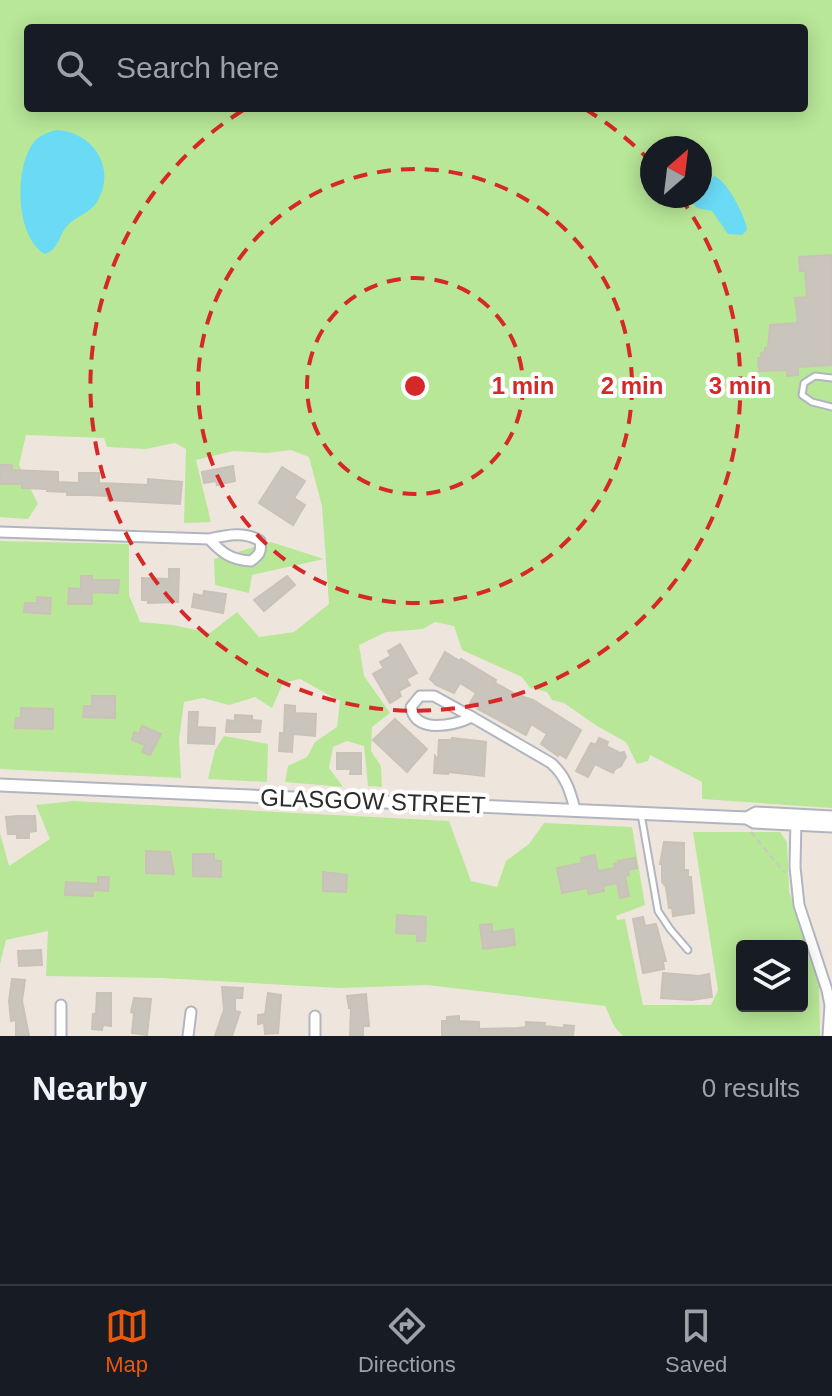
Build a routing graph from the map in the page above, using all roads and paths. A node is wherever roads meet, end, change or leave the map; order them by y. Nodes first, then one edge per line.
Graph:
1 (832, 378) edge
2 (832, 407) edge
3 (0, 532) edge
4 (209, 539) junction
5 (472, 717) junction
6 (0, 785) edge
7 (575, 809) junction
8 (640, 813) junction
9 (832, 817) edge
10 (796, 820) junction
11 (748, 823) junction
12 (832, 826) edge
13 (796, 876) junction
14 (688, 950) dead end
15 (61, 1005) dead end
16 (191, 1012) dead end
17 (315, 1016) dead end
18 (61, 1036) edge
19 (188, 1036) edge
20 (315, 1036) edge
21 (828, 1036) edge

1 - 2 lane
3 - 4 street
4 - 4 street
5 - 5 street
5 - 7 street
6 - 7 street, GLASGOW STREET
7 - 8 street, GLASGOW STREET
8 - 11 street, GLASGOW STREET
8 - 14 lane
9 - 10 street, GLASGOW STREET
10 - 11 street, GLASGOW STREET
10 - 12 street, GLASGOW STREET
10 - 13 street
11 - 13 path
13 - 21 street
15 - 18 street
16 - 19 street
17 - 20 street

